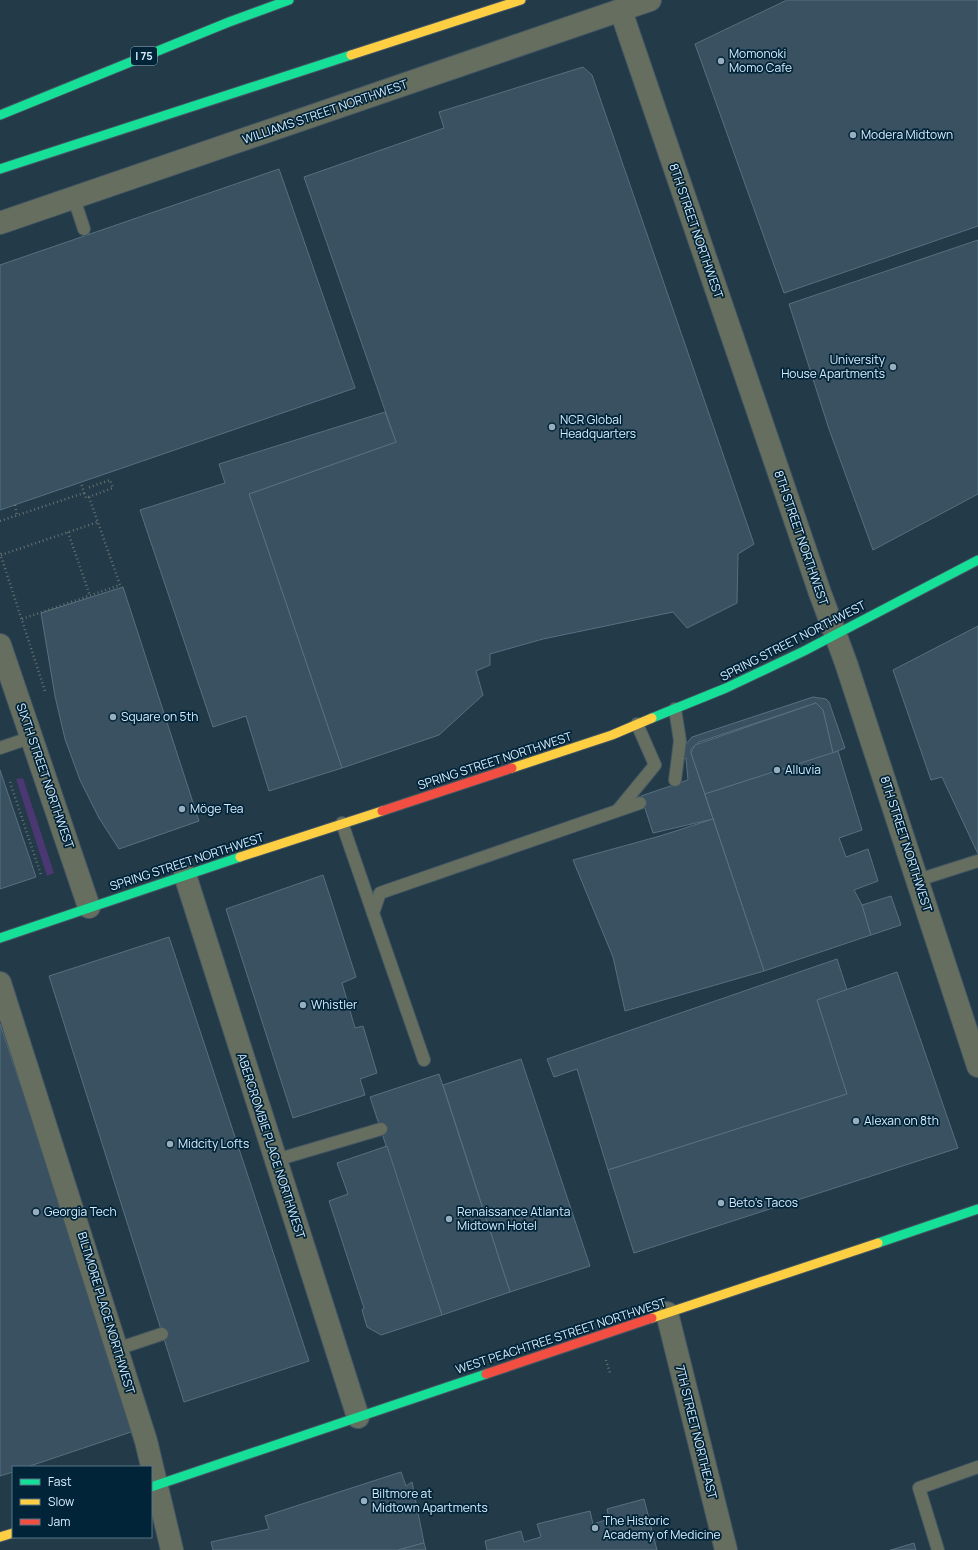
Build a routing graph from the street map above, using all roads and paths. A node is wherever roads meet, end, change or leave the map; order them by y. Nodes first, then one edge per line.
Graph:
1 (290, 0) edge
2 (521, 0) edge
3 (650, 0) edge
4 (621, 11) junction
5 (0, 115) edge
6 (0, 169) edge
7 (74, 199) junction
8 (0, 223) edge
9 (84, 229) dead end
10 (81, 482) dead end
11 (87, 488) dead end
12 (84, 493) junction
13 (88, 497) junction
14 (14, 505) dead end
15 (17, 516) junction
16 (0, 522) edge
17 (98, 522) junction
18 (68, 532) junction
19 (0, 554) edge
20 (978, 560) edge
21 (90, 596) junction
22 (22, 619) junction
23 (835, 634) junction
24 (0, 644) edge
25 (6, 683) edge
26 (46, 695) dead end
27 (675, 709) junction
28 (637, 724) junction
29 (32, 737) junction
30 (0, 748) edge
31 (675, 780) dead end
32 (10, 782) dead end
33 (640, 802) dead end
34 (618, 810) junction
35 (342, 823) junction
36 (978, 861) edge
37 (41, 875) dead end
38 (185, 875) junction
39 (918, 880) junction
40 (89, 908) junction
41 (373, 914) junction
42 (0, 938) edge
43 (0, 983) edge
44 (424, 1060) dead end
45 (978, 1066) edge
46 (381, 1129) dead end
47 (276, 1160) junction
48 (978, 1209) edge
49 (667, 1313) junction
50 (162, 1334) dead end
51 (117, 1349) junction
52 (358, 1417) junction
53 (150, 1466) edge
54 (978, 1467) edge
55 (152, 1475) edge
56 (154, 1486) edge
57 (12, 1533) edge
58 (0, 1537) edge
59 (172, 1550) edge
60 (726, 1550) edge
61 (938, 1550) edge

1 - 5 main road, I 75
2 - 6 main road
3 - 4 street, WILLIAMS STREET NORTHWEST
4 - 7 street, WILLIAMS STREET NORTHWEST
4 - 23 street, 8TH STREET NORTHWEST
7 - 8 street, WILLIAMS STREET NORTHWEST
7 - 9 lane
10 - 12 path
11 - 13 path
12 - 13 path
12 - 15 path
13 - 17 path
14 - 15 path
15 - 16 path
17 - 18 path
17 - 21 path
18 - 19 path
18 - 21 path
19 - 22 path
20 - 23 main road, SPRING STREET NORTHWEST
21 - 22 path
22 - 26 path
23 - 27 main road, SPRING STREET NORTHWEST
23 - 39 street, 8TH STREET NORTHWEST
24 - 25 street, SIXTH STREET NORTHWEST
25 - 29 street, SIXTH STREET NORTHWEST
27 - 28 main road, SPRING STREET NORTHWEST
27 - 31 lane
28 - 34 lane
28 - 35 main road, SPRING STREET NORTHWEST
29 - 30 lane
29 - 40 street, SIXTH STREET NORTHWEST
32 - 37 path
33 - 34 lane
34 - 41 lane
35 - 38 main road, SPRING STREET NORTHWEST
35 - 41 lane
36 - 39 lane
38 - 40 main road, SPRING STREET NORTHWEST
38 - 47 street, ABERCROMBIE PLACE NORTHWEST
39 - 45 street, 8TH STREET NORTHWEST
40 - 42 main road, SPRING STREET NORTHWEST
41 - 44 lane
43 - 51 street, BILTMORE PLACE NORTHWEST
46 - 47 lane
47 - 52 street, ABERCROMBIE PLACE NORTHWEST
48 - 49 main road, WEST PEACHTREE STREET NORTHWEST
49 - 52 main road, WEST PEACHTREE STREET NORTHWEST
49 - 60 street, 7TH STREET NORTHEAST
50 - 51 lane
51 - 53 street, BILTMORE PLACE NORTHWEST
52 - 56 main road, WEST PEACHTREE STREET NORTHWEST
54 - 61 lane
55 - 56 street, BILTMORE PLACE NORTHWEST
56 - 59 street, BILTMORE PLACE NORTHWEST
57 - 58 main road

